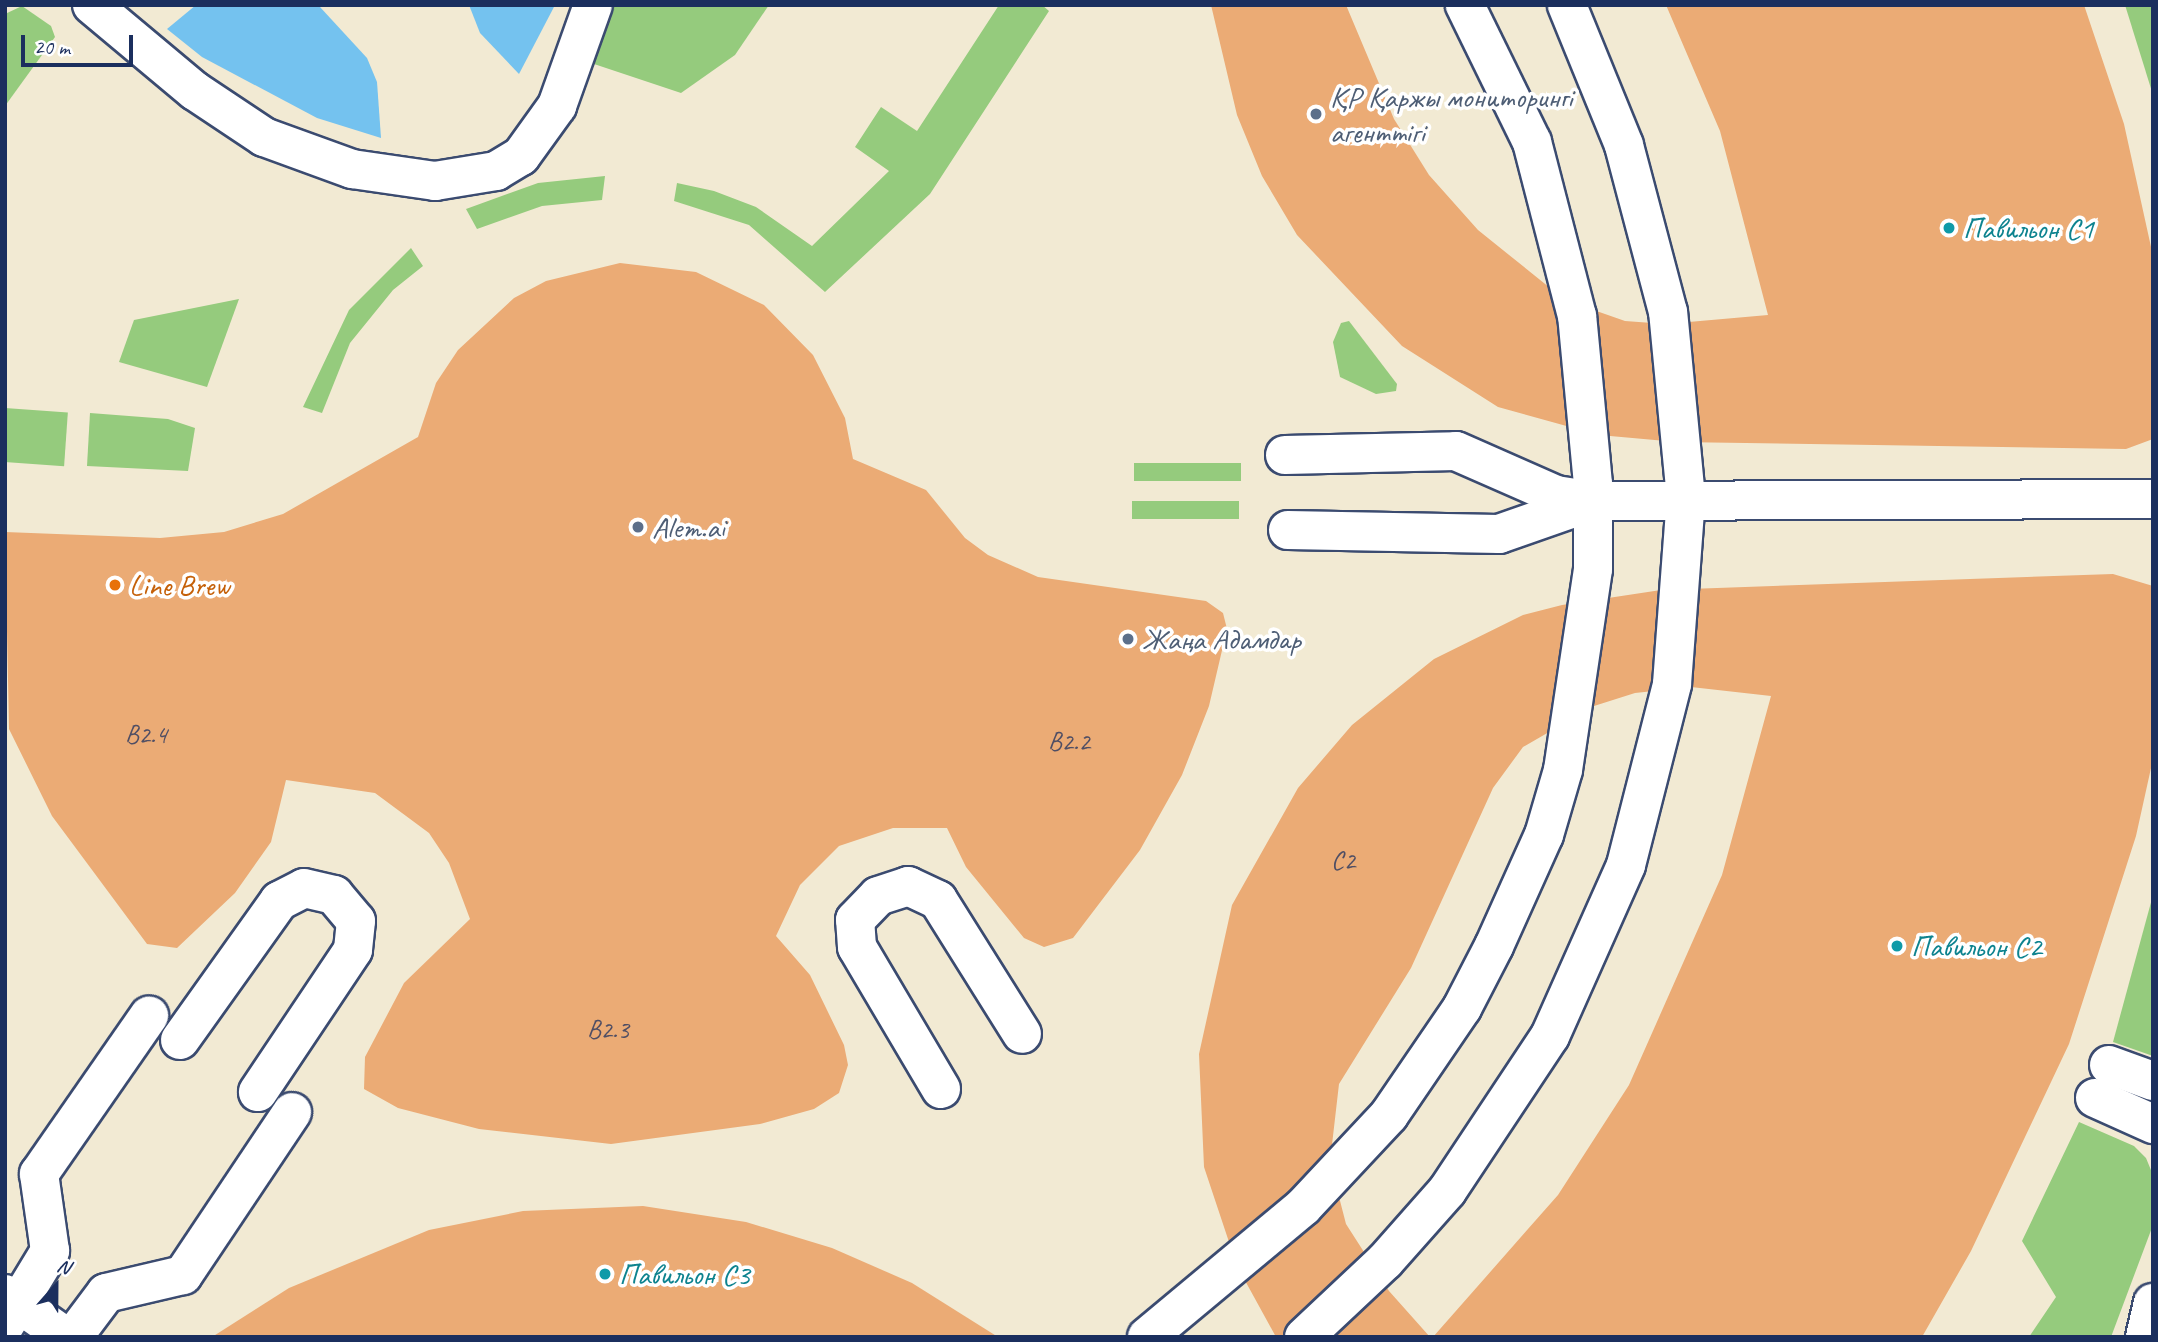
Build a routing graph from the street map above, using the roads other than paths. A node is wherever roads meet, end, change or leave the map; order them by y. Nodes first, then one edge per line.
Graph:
1 (92, 5) edge
2 (593, 5) edge
3 (1465, 5) edge
4 (1567, 5) edge
5 (1285, 455) dead end
6 (1686, 498) junction
7 (2153, 499) edge
8 (1593, 501) junction
9 (1288, 530) dead end
10 (149, 1016) dead end
11 (1022, 1034) dead end
12 (180, 1040) dead end
13 (2153, 1081) edge
14 (940, 1089) dead end
15 (258, 1092) dead end
16 (292, 1112) dead end
17 (2153, 1124) edge
18 (2153, 1303) edge
19 (10, 1308) edge
20 (66, 1337) edge
21 (73, 1337) edge
22 (1147, 1337) edge
23 (1304, 1337) edge
24 (2145, 1337) edge

1 - 2 lane
3 - 8 lane
4 - 6 lane
5 - 8 lane
6 - 7 lane
6 - 8 lane
6 - 23 lane
8 - 9 lane
8 - 22 lane
10 - 19 lane
11 - 14 lane
12 - 15 lane
13 - 17 lane
16 - 21 lane
18 - 24 lane
19 - 20 lane

